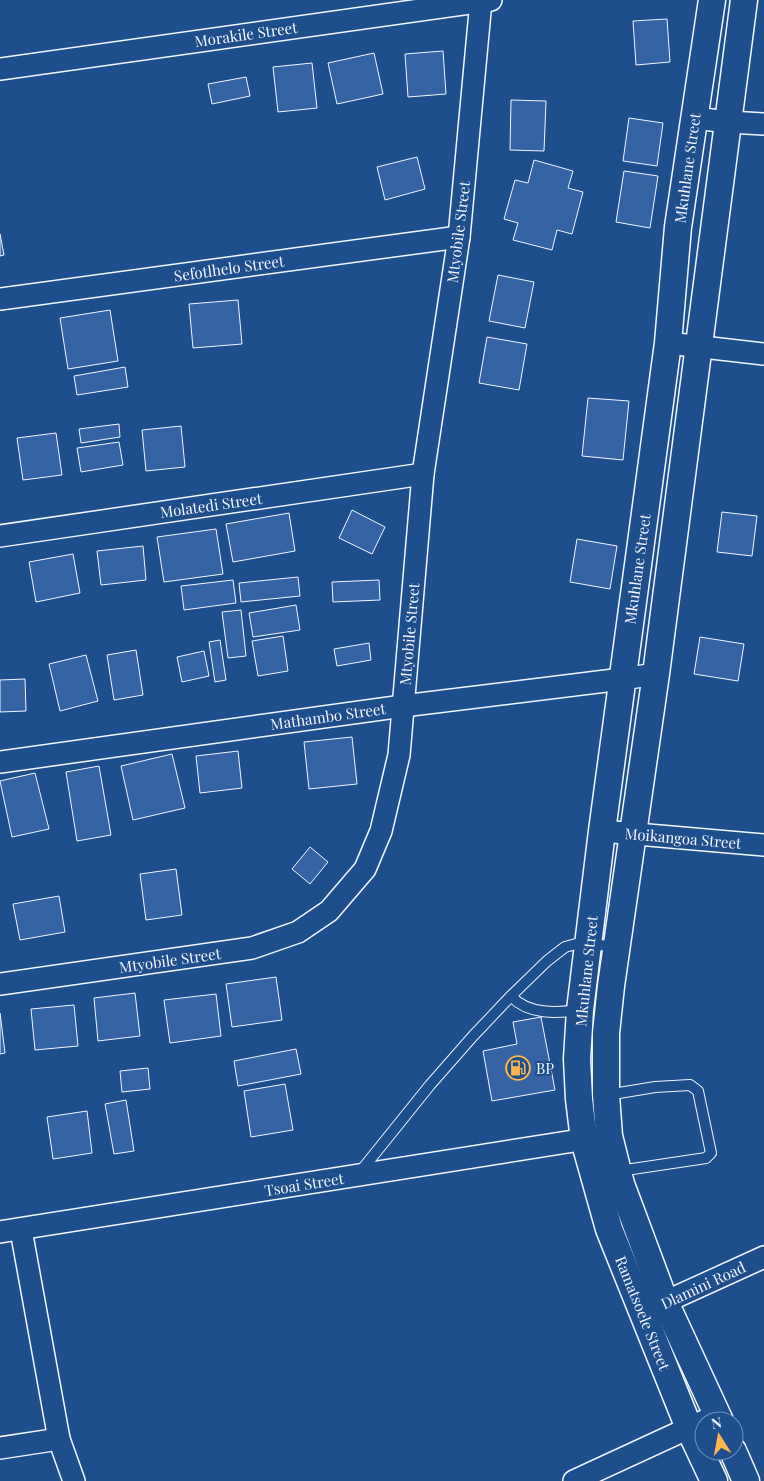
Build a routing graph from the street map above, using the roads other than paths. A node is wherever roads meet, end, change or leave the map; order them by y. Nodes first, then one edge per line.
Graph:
1 (712, 0) edge
2 (744, 0) edge
3 (486, 1) edge
4 (0, 68) edge
5 (694, 118) junction
6 (729, 122) junction
7 (764, 124) edge
8 (459, 237) junction
9 (0, 299) edge
10 (668, 344) junction
11 (699, 348) junction
12 (764, 354) edge
13 (423, 474) junction
14 (0, 536) edge
15 (656, 674) junction
16 (622, 679) junction
17 (403, 706) junction
18 (0, 762) edge
19 (602, 831) junction
20 (634, 834) junction
21 (764, 845) edge
22 (588, 944) junction
23 (617, 946) junction
24 (0, 984) edge
25 (511, 996) junction
26 (580, 1010) junction
27 (606, 1095) junction
28 (596, 1138) junction
29 (618, 1172) junction
30 (358, 1175) junction
31 (10, 1231) edge
32 (764, 1257) edge
33 (654, 1307) junction
34 (714, 1411) edge
35 (694, 1426) edge
36 (689, 1428) junction
37 (59, 1440) junction
38 (0, 1448) edge
39 (737, 1461) edge
40 (74, 1481) edge
41 (574, 1481) edge
42 (714, 1481) edge
43 (746, 1481) edge

1 - 5 street, Mkuhlane Street
2 - 6 street, Mkuhlane Street
3 - 4 street, Morakile Street
3 - 8 street, Mtyobile Street
5 - 6 street
5 - 10 street, Mkuhlane Street
6 - 7 street
6 - 11 street, Mkuhlane Street
8 - 9 street, Sefotlhelo Street
8 - 13 street, Mtyobile Street
10 - 11 street
10 - 16 street, Mkuhlane Street
11 - 12 street
11 - 15 street, Mkuhlane Street
13 - 14 street, Molatedi Street
13 - 17 street, Mtyobile Street
15 - 16 street, Mathambo Street
15 - 20 street, Mkuhlane Street
16 - 17 street, Mathambo Street
16 - 19 street, Mkuhlane Street
17 - 18 street, Mathambo Street
17 - 24 street, Mtyobile Street
19 - 20 street, Moikangoa Street
19 - 22 street, Mkuhlane Street
20 - 21 street, Moikangoa Street
20 - 23 street, Mkuhlane Street
22 - 23 lane
22 - 25 lane
22 - 26 street, Mkuhlane Street
23 - 27 street, Mkuhlane Street
25 - 26 lane
25 - 30 lane
26 - 28 street, Mkuhlane Street
27 - 28 street, Mkuhlane Street
27 - 29 lane
28 - 29 street, Ramatsoele Street
28 - 30 street, Tsoai Street
28 - 33 street, Ramatsoele Street
29 - 33 street, Ramatsoele Street
30 - 31 street, Tsoai Street
31 - 37 street
32 - 33 street, Dlamini Road
33 - 34 street, Ramatsoele Street
33 - 36 street, Ramatsoele Street
35 - 36 street
36 - 41 street
36 - 42 street, Ramatsoele Street
37 - 38 street
37 - 40 street
39 - 43 street

